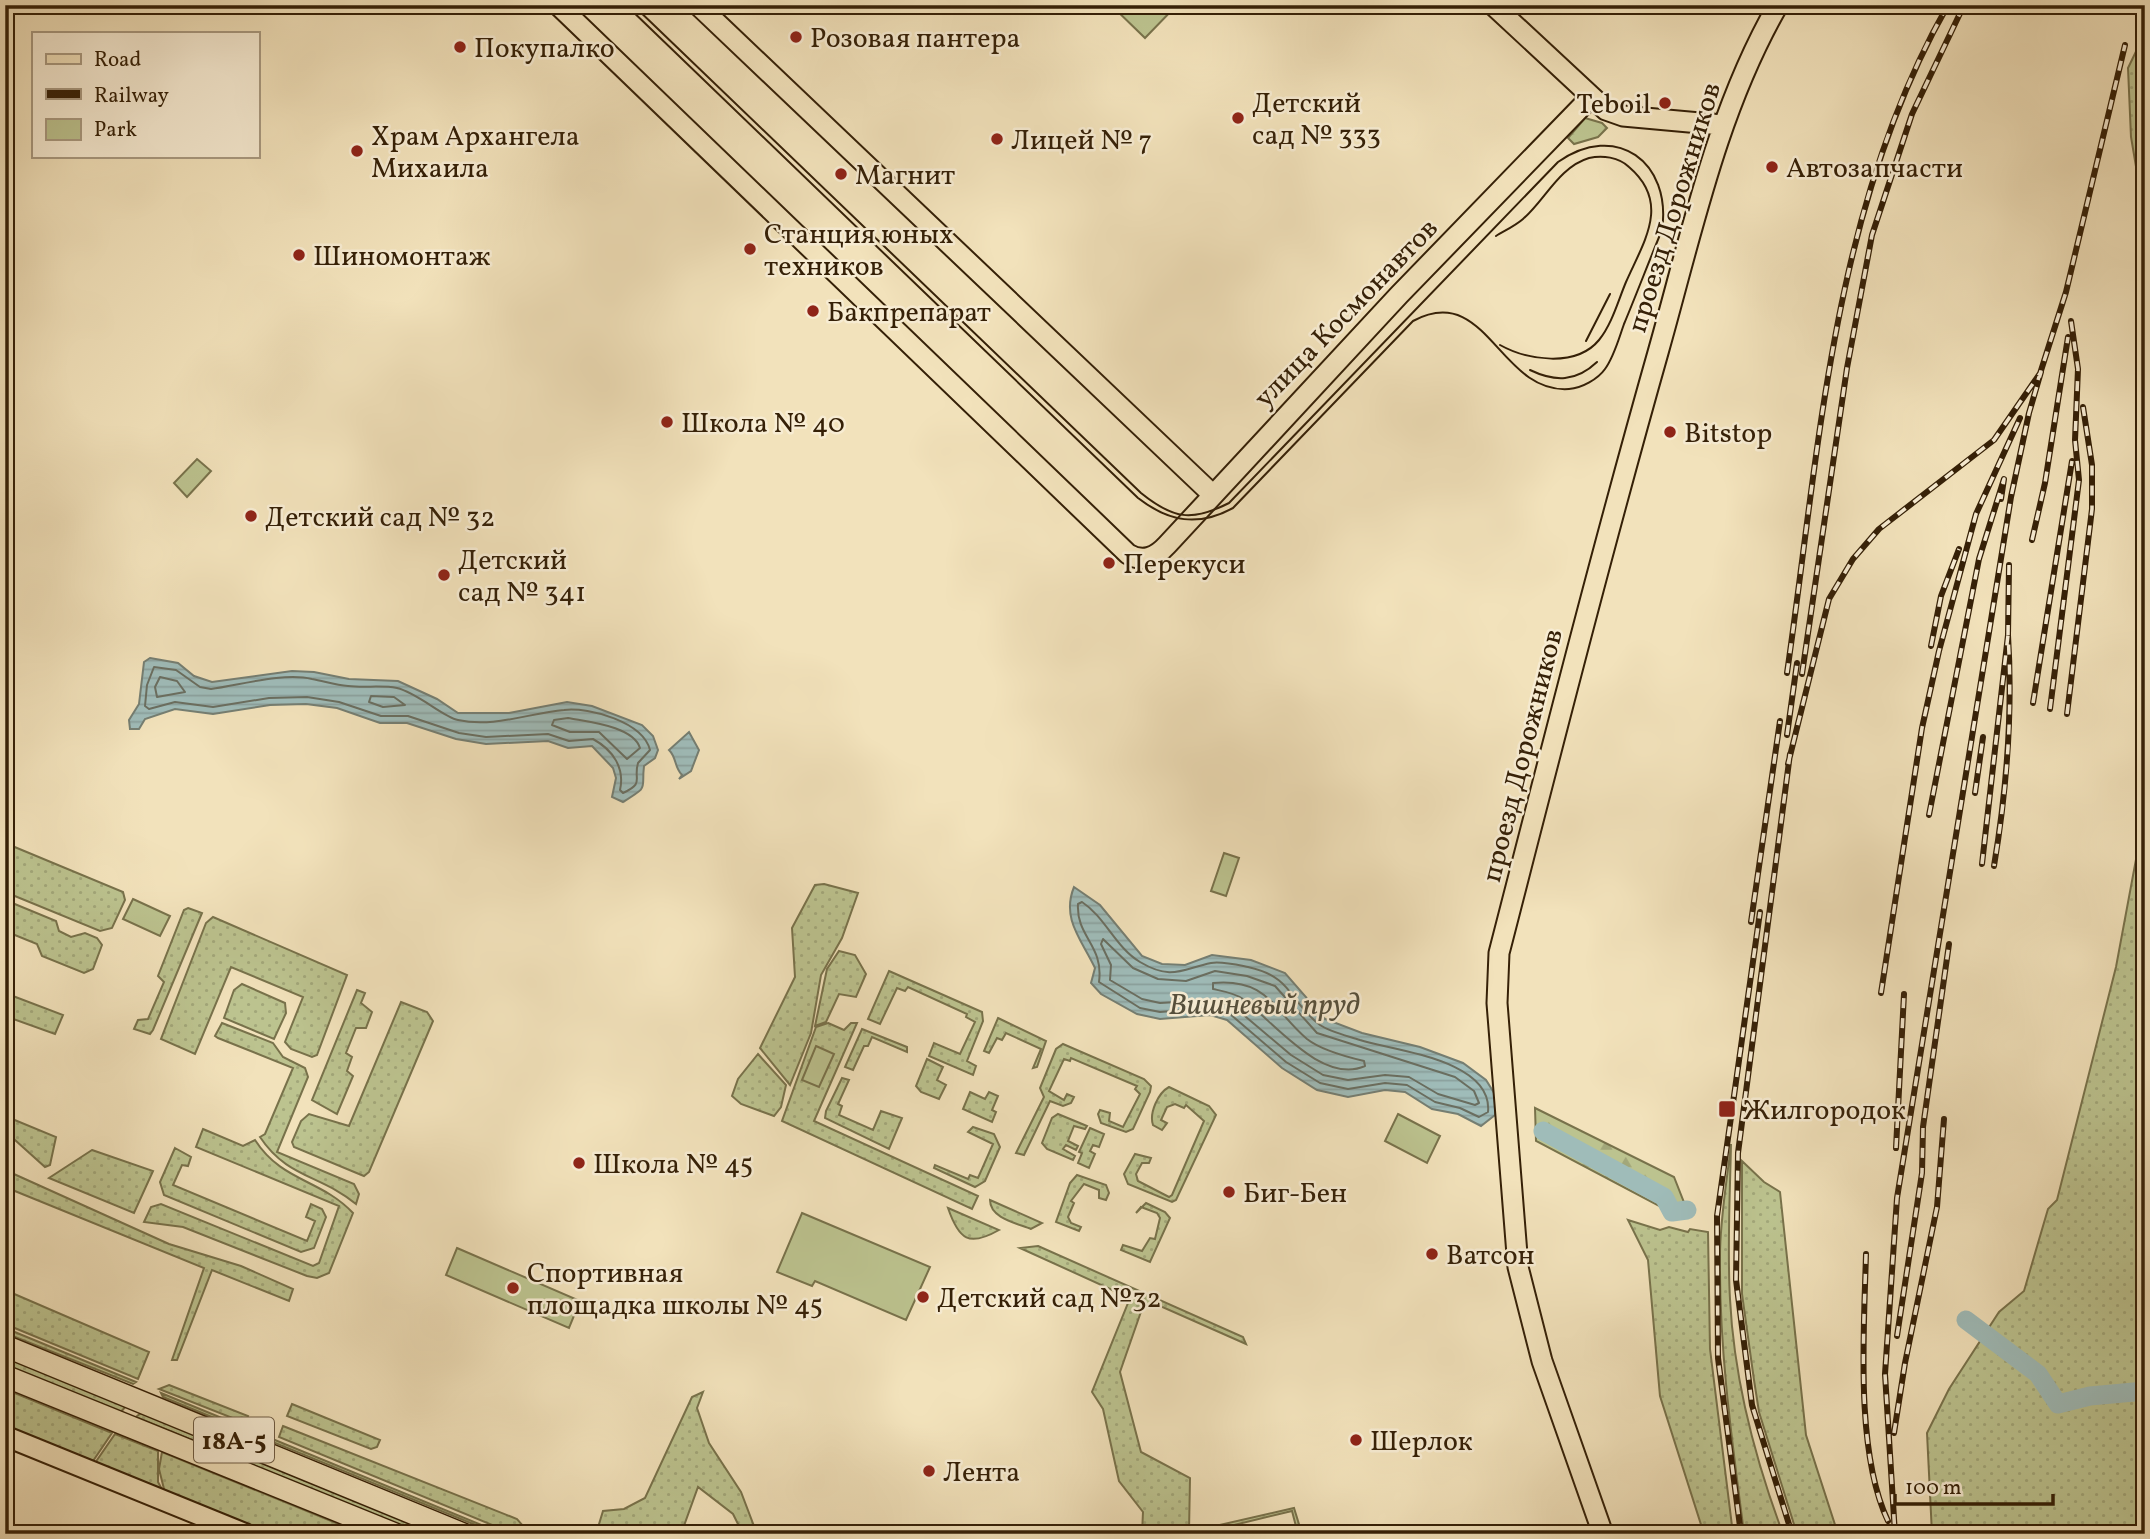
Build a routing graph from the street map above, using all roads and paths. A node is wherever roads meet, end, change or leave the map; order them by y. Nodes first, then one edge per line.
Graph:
1 (698, 5) edge
2 (1493, 5) edge
3 (1779, 5) edge
4 (567, 8) edge
5 (1590, 99) junction
6 (1722, 125) junction
7 (1212, 494) junction
8 (5, 1346) edge
9 (5, 1376) edge
10 (5, 1436) edge
11 (246, 1534) edge
12 (395, 1534) edge
13 (463, 1534) edge
14 (1603, 1534) edge

1 - 7 main road
2 - 5 main road
3 - 6 main road, проезд Дорожников
4 - 7 main road, улица Космонавтов
5 - 6 main road
5 - 7 main road, улица Космонавтов
6 - 14 main road, проезд Дорожников
8 - 13 highway, 18А-5
9 - 12 highway, 18А-5
10 - 11 main road

